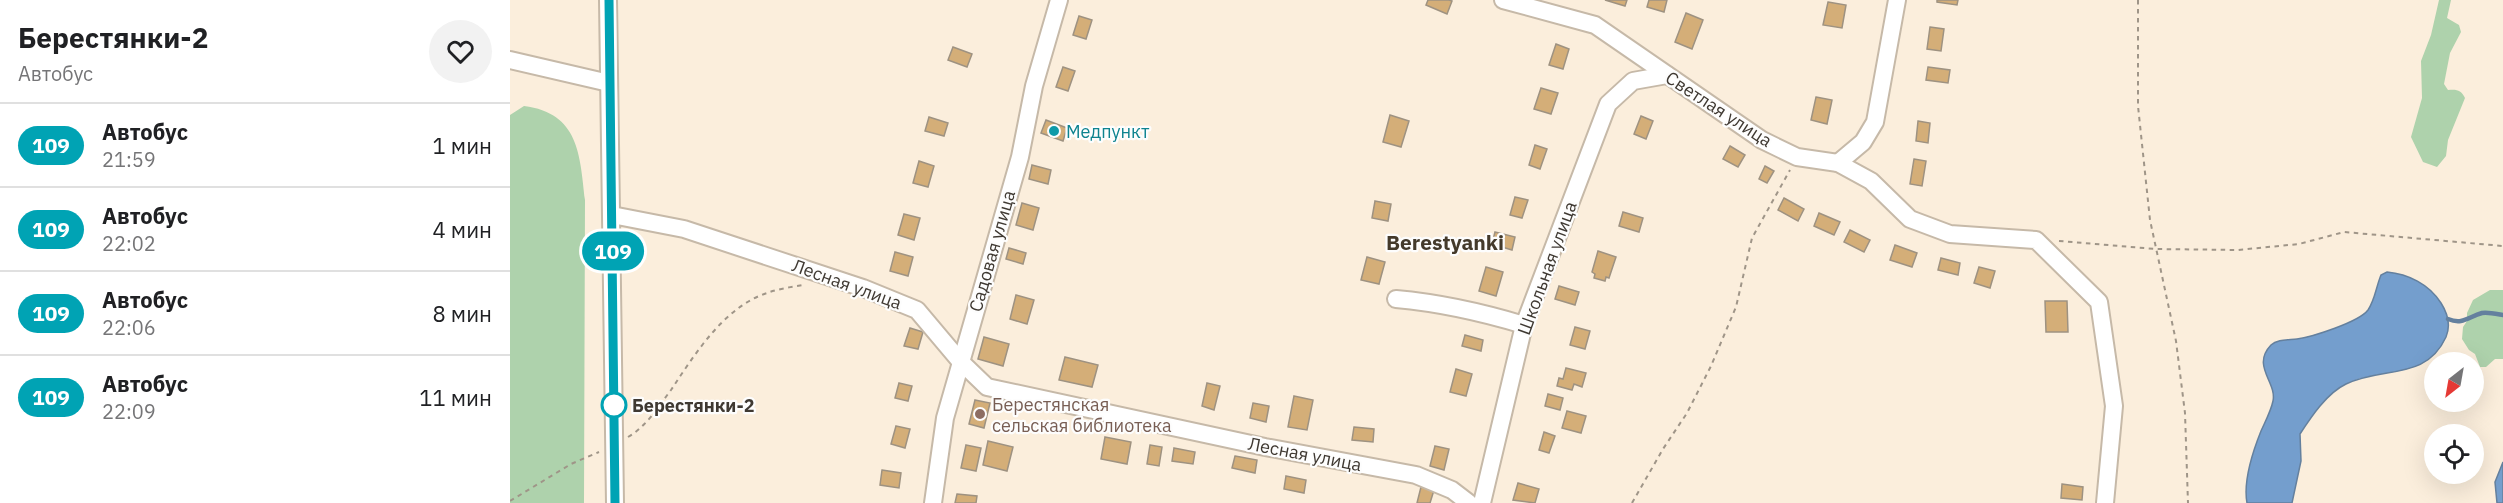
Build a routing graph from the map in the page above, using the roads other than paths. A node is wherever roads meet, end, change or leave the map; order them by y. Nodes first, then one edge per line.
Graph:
1 (609, 0) edge
2 (1059, 0) edge
3 (1503, 0) edge
4 (1897, 0) edge
5 (510, 60) edge
6 (1667, 75) junction
7 (609, 82) junction
8 (1838, 163) junction
9 (612, 214) junction
10 (1396, 299) dead end
11 (1524, 325) junction
12 (960, 361) junction
13 (615, 503) edge
14 (933, 503) edge
15 (1469, 503) edge
16 (1482, 503) edge
17 (2105, 503) edge

1 - 7 street
2 - 12 street, Садовая улица
3 - 6 street, Светлая улица
4 - 8 street
5 - 7 street
6 - 8 street, Светлая улица
6 - 11 street, Школьная улица
7 - 9 street
8 - 17 street, Светлая улица
9 - 12 street, Лесная улица
9 - 13 street
10 - 11 street
11 - 16 street, Школьная улица
12 - 14 street, Садовая улица
12 - 15 street, Лесная улица

